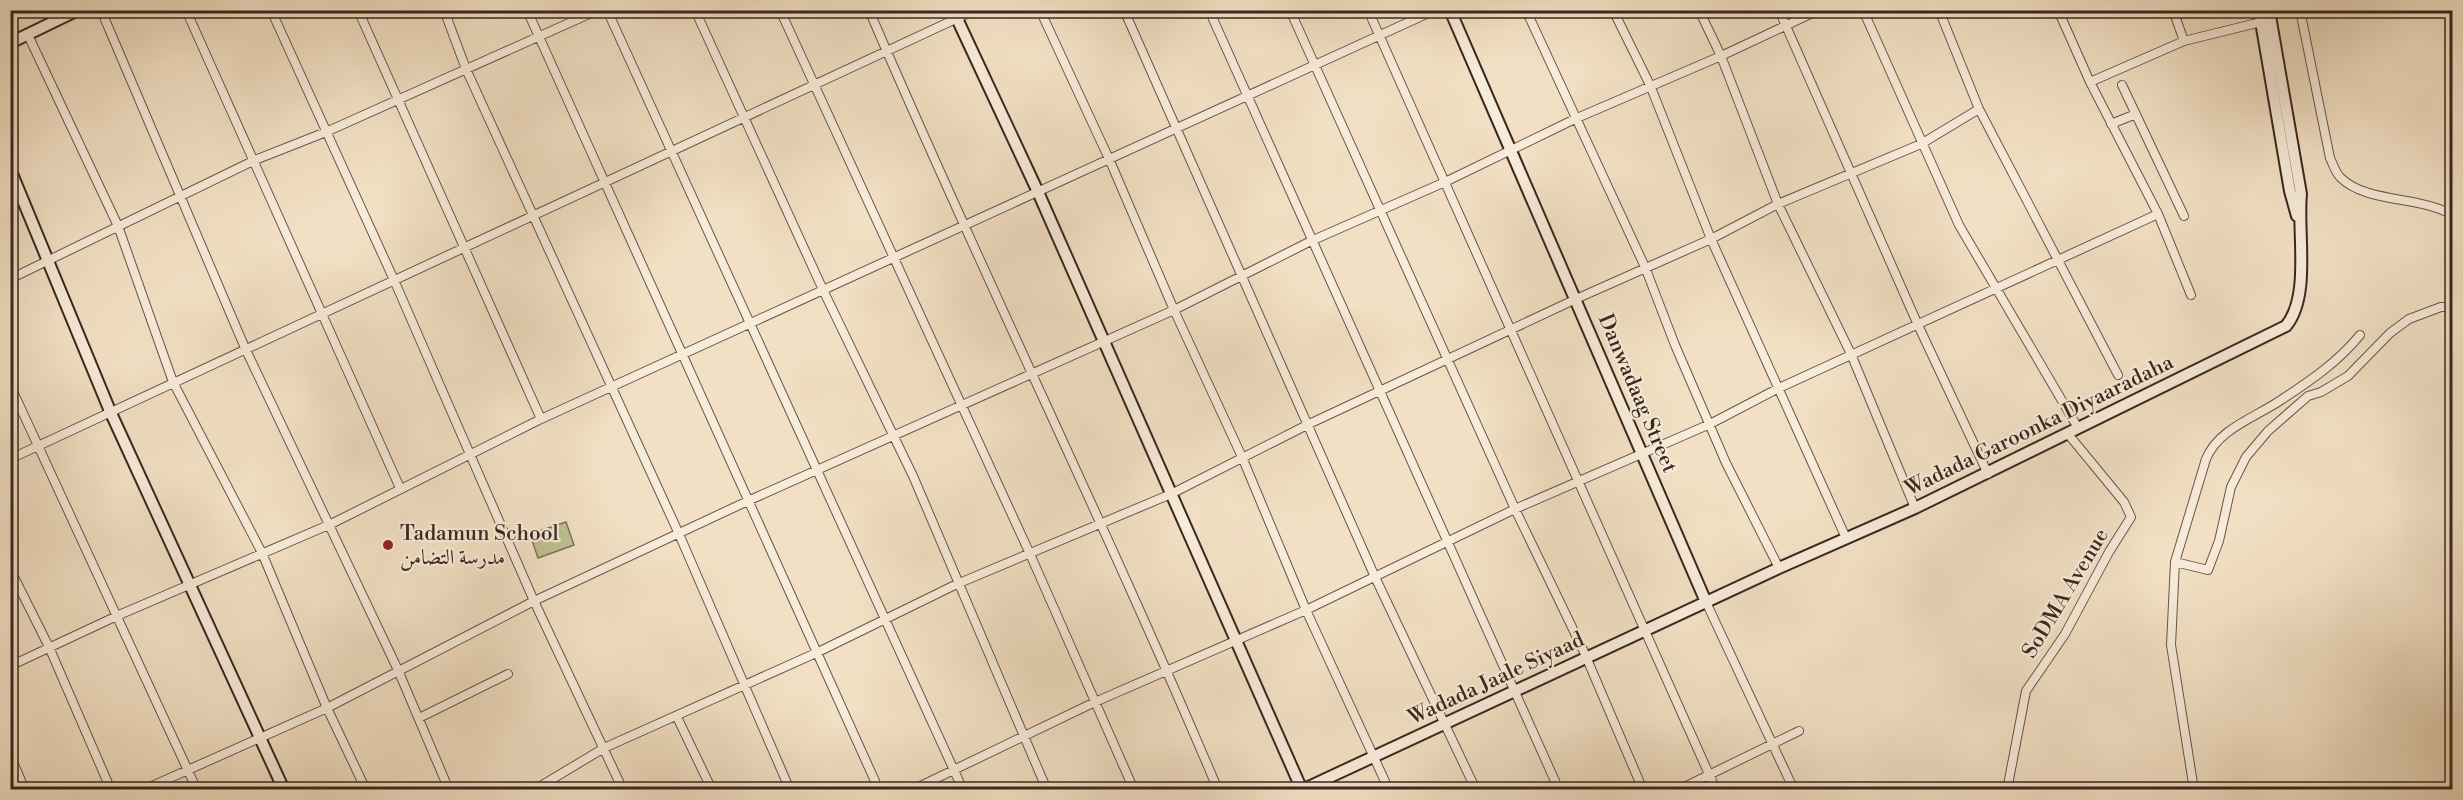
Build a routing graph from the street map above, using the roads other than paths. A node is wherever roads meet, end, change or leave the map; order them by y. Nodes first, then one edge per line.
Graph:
1 (78, 10) edge
2 (101, 10) edge
3 (186, 10) edge
4 (271, 10) edge
5 (357, 10) edge
6 (444, 10) edge
7 (527, 10) edge
8 (598, 10) edge
9 (607, 10) edge
10 (695, 10) edge
11 (780, 10) edge
12 (869, 10) edge
13 (975, 10) edge
14 (1040, 10) edge
15 (1124, 10) edge
16 (1209, 10) edge
17 (1290, 10) edge
18 (1368, 10) edge
19 (1436, 10) edge
20 (1450, 10) edge
21 (1526, 10) edge
22 (1613, 10) edge
23 (1699, 10) edge
24 (1779, 10) edge
25 (1819, 10) edge
26 (1863, 10) edge
27 (1939, 10) edge
28 (2058, 10) edge
29 (2173, 10) edge
30 (2269, 10) edge
31 (2300, 10) edge
32 (64, 13) edge
33 (955, 15) edge
34 (2260, 16) edge
35 (1786, 24) junction
36 (28, 35) junction
37 (1380, 36) junction
38 (540, 37) junction
39 (2184, 42) junction
40 (10, 43) edge
41 (887, 52) junction
42 (1721, 56) junction
43 (1315, 64) junction
44 (466, 69) junction
45 (2090, 82) junction
46 (813, 85) junction
47 (1650, 85) junction
48 (2122, 85) dead end
49 (1247, 97) junction
50 (397, 100) junction
51 (1979, 109) junction
52 (2136, 114) junction
53 (744, 118) junction
54 (1577, 118) junction
55 (2111, 124) junction
56 (1177, 129) junction
57 (326, 132) junction
58 (1921, 144) junction
59 (1511, 151) junction
60 (673, 152) junction
61 (255, 159) junction
62 (1110, 161) junction
63 (10, 169) edge
64 (1851, 173) junction
65 (606, 182) junction
66 (1444, 182) junction
67 (1038, 192) junction
68 (182, 196) junction
69 (1778, 204) junction
70 (1381, 211) junction
71 (2158, 214) junction
72 (2452, 215) edge
73 (2184, 216) dead end
74 (533, 217) junction
75 (2298, 219) junction
76 (118, 226) junction
77 (963, 226) junction
78 (1711, 239) junction
79 (1311, 242) junction
80 (462, 248) junction
81 (896, 259) junction
82 (2060, 259) junction
83 (48, 261) junction
84 (1645, 267) junction
85 (1243, 275) junction
86 (10, 279) edge
87 (394, 280) junction
88 (1996, 288) junction
89 (824, 292) junction
90 (2191, 295) dead end
91 (1576, 298) junction
92 (2452, 307) edge
93 (1174, 310) junction
94 (322, 315) junction
95 (749, 324) junction
96 (1918, 326) junction
97 (1512, 331) junction
98 (2360, 335) dead end
99 (1103, 341) junction
100 (245, 348) junction
101 (684, 353) junction
102 (1851, 354) junction
103 (1448, 360) junction
104 (1032, 374) junction
105 (2118, 375) dead end
106 (173, 382) junction
107 (10, 385) edge
108 (612, 387) junction
109 (1779, 388) junction
110 (1379, 392) junction
111 (960, 405) junction
112 (110, 411) junction
113 (541, 419) junction
114 (1309, 424) junction
115 (1710, 424) junction
116 (2078, 428) junction
117 (2068, 434) junction
118 (894, 436) junction
119 (39, 447) junction
120 (470, 453) junction
121 (1644, 453) junction
122 (1242, 457) junction
123 (10, 459) edge
124 (818, 468) junction
125 (1988, 474) junction
126 (1579, 481) junction
127 (400, 488) junction
128 (1171, 494) junction
129 (750, 500) junction
130 (1915, 508) junction
131 (1515, 509) junction
132 (1100, 522) junction
133 (331, 524) junction
134 (679, 534) junction
135 (1846, 538) junction
136 (1447, 541) junction
137 (262, 553) junction
138 (1030, 554) junction
139 (2175, 562) junction
140 (1779, 568) junction
141 (10, 569) edge
142 (1375, 577) junction
143 (191, 583) junction
144 (957, 584) junction
145 (534, 601) junction
146 (1707, 602) junction
147 (1306, 610) junction
148 (119, 615) junction
149 (886, 618) junction
150 (1646, 630) junction
151 (1236, 641) junction
152 (49, 647) junction
153 (816, 652) junction
154 (1587, 658) junction
155 (10, 666) edge
156 (398, 670) junction
157 (1168, 672) junction
158 (508, 674) dead end
159 (745, 685) junction
160 (1513, 691) junction
161 (1095, 702) junction
162 (327, 708) junction
163 (677, 717) junction
164 (419, 718) junction
165 (1445, 722) junction
166 (1799, 731) dead end
167 (1024, 736) junction
168 (261, 737) junction
169 (1773, 744) junction
170 (604, 748) junction
171 (10, 755) edge
172 (1374, 756) junction
173 (954, 769) junction
174 (188, 770) junction
175 (1710, 774) junction
176 (25, 789) edge
177 (111, 789) edge
178 (142, 789) edge
179 (197, 789) edge
180 (284, 789) edge
181 (366, 789) edge
182 (449, 789) edge
183 (535, 789) edge
184 (623, 789) edge
185 (712, 789) edge
186 (790, 789) edge
187 (879, 789) edge
188 (912, 789) edge
189 (963, 789) edge
190 (1047, 789) edge
191 (1134, 789) edge
192 (1218, 789) edge
193 (1302, 789) edge
194 (1389, 789) edge
195 (1476, 789) edge
196 (1559, 789) edge
197 (1643, 789) edge
198 (1678, 789) edge
199 (1716, 789) edge
200 (1794, 789) edge
201 (2007, 789) edge
202 (2194, 789) edge

1 - 32 street
2 - 68 street
3 - 61 street
4 - 57 street
5 - 50 street
6 - 44 street
7 - 38 street
8 - 38 street
9 - 60 street
10 - 53 street
11 - 46 street
12 - 41 street
13 - 33 street
14 - 62 street
15 - 56 street
16 - 49 street
17 - 43 street
18 - 37 street
19 - 37 street
20 - 59 street, Danwadaag Street
21 - 54 street
22 - 47 street
23 - 42 street
24 - 35 street
25 - 35 street
26 - 58 street
27 - 51 street
28 - 45 street
29 - 39 street
30 - 75 street, Wadada Garoonka Diyaaradaha
31 - 72 street
32 - 36 street
33 - 41 street
33 - 67 street
34 - 39 street
34 - 75 street, Wadada Garoonka Diyaaradaha
35 - 42 street
35 - 64 street
36 - 40 street
36 - 76 street
37 - 43 street
37 - 66 street
38 - 44 street
38 - 65 street
39 - 45 street
41 - 46 street
41 - 77 street
42 - 47 street
42 - 69 street
43 - 49 street
43 - 70 street
44 - 50 street
44 - 74 street
45 - 55 street
46 - 53 street
46 - 81 street
47 - 54 street
47 - 78 street
48 - 52 street
49 - 56 street
49 - 79 street
50 - 57 street
50 - 80 street
51 - 58 street
51 - 82 street
52 - 55 street
52 - 73 street
53 - 60 street
53 - 89 street
54 - 59 street
54 - 84 street
55 - 71 street
56 - 62 street
56 - 85 street
57 - 61 street
57 - 87 street
58 - 64 street
58 - 88 street
59 - 66 street
59 - 91 street, Danwadaag Street
60 - 65 street
60 - 95 street
61 - 68 street
61 - 94 street
62 - 67 street
62 - 93 street
63 - 83 street
64 - 69 street
64 - 96 street
65 - 74 street
65 - 101 street
66 - 70 street
66 - 97 street
67 - 77 street
67 - 99 street
68 - 76 street
68 - 100 street
69 - 78 street
69 - 102 street
70 - 79 street
70 - 103 street
71 - 82 street
71 - 90 street
74 - 80 street
74 - 108 street
75 - 116 street, Wadada Garoonka Diyaaradaha
76 - 83 street
76 - 106 street
77 - 81 street
77 - 104 street
78 - 84 street
78 - 109 street
79 - 85 street
79 - 110 street
80 - 87 street
80 - 113 street
81 - 89 street
81 - 111 street
82 - 88 street
82 - 105 street
83 - 86 street
83 - 112 street
84 - 91 street
84 - 115 street
85 - 93 street
85 - 114 street
87 - 94 street
87 - 120 street
88 - 96 street
88 - 116 street
89 - 95 street
89 - 118 street
91 - 97 street
91 - 121 street, Danwadaag Street
92 - 139 street
93 - 99 street
93 - 122 street
94 - 100 street
94 - 127 street
95 - 101 street
95 - 124 street
96 - 102 street
96 - 125 street
97 - 103 street
97 - 126 street
98 - 139 street
99 - 104 street
99 - 128 street
100 - 106 street
100 - 133 street
101 - 108 street
101 - 129 street
102 - 109 street
102 - 130 street
103 - 110 street
103 - 131 street
104 - 111 street
104 - 132 street
106 - 112 street
106 - 137 street
107 - 119 street
108 - 113 street
108 - 134 street
109 - 115 street
109 - 135 street
110 - 114 street
110 - 136 street
111 - 118 street
111 - 138 street
112 - 119 street
112 - 143 street
113 - 120 street
114 - 122 street
114 - 142 street
115 - 121 street
115 - 140 street
116 - 117 street, Wadada Garoonka Diyaaradaha
117 - 125 street, Wadada Garoonka Diyaaradaha
117 - 201 street, SoDMA Avenue
118 - 124 street
118 - 144 street
119 - 123 street
119 - 148 street
120 - 127 street
120 - 145 street
121 - 126 street
121 - 146 street, Danwadaag Street
122 - 128 street
122 - 147 street
124 - 129 street
124 - 149 street
125 - 130 street, Wadada Garoonka Diyaaradaha
126 - 131 street
126 - 150 street
127 - 133 street
128 - 132 street
128 - 151 street
129 - 134 street
129 - 153 street
130 - 135 street, Wadada Garoonka Diyaaradaha
131 - 136 street
131 - 154 street
132 - 138 street
132 - 157 street
133 - 137 street
133 - 156 street
134 - 145 street
134 - 159 street
135 - 140 street, Wadada Garoonka Diyaaradaha
136 - 142 street
136 - 160 street
137 - 143 street
137 - 162 street
138 - 144 street
138 - 161 street
139 - 202 street
140 - 146 street, Wadada Garoonka Diyaaradaha
141 - 152 street
142 - 147 street
142 - 165 street
143 - 148 street
143 - 168 street
144 - 149 street
144 - 167 street
145 - 156 street
145 - 170 street
146 - 150 street, Wadada Jaale Siyaad
146 - 169 street, Danwadaag Street
147 - 151 street
147 - 172 street
148 - 152 street
148 - 174 street
149 - 153 street
149 - 173 street
150 - 154 street, Wadada Jaale Siyaad
150 - 175 street
151 - 157 street
151 - 193 street
152 - 155 street
152 - 177 street
153 - 159 street
153 - 187 street
154 - 160 street, Wadada Jaale Siyaad
154 - 197 street
156 - 162 street
156 - 164 street
157 - 161 street
157 - 192 street
158 - 164 street
159 - 163 street
159 - 186 street
160 - 165 street, Wadada Jaale Siyaad
160 - 196 street
161 - 167 street
161 - 191 street
162 - 168 street
162 - 181 street
163 - 170 street
163 - 185 street
164 - 182 street
165 - 172 street, Wadada Jaale Siyaad
165 - 195 street
166 - 169 street
167 - 173 street
167 - 190 street
168 - 174 street
168 - 180 street
169 - 175 street
169 - 200 street, Danwadaag Street
170 - 183 street
170 - 184 street
171 - 176 street
172 - 193 street, Wadada Jaale Siyaad
172 - 194 street
173 - 188 street
173 - 189 street
174 - 178 street
174 - 179 street
175 - 198 street
175 - 199 street

